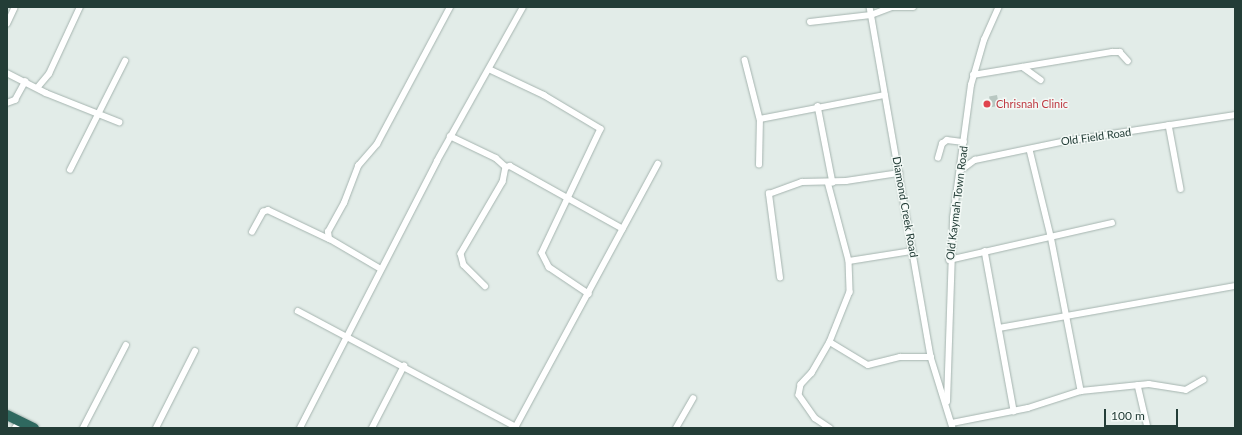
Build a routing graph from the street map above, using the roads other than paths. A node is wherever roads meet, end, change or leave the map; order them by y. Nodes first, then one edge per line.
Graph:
1 (80, 7) edge
2 (450, 7) edge
3 (523, 7) edge
4 (870, 7) edge
5 (913, 7) edge
6 (999, 7) edge
7 (14, 9) dead end
8 (871, 15) junction
9 (810, 22) dead end
10 (7, 24) edge
11 (745, 60) dead end
12 (125, 61) dead end
13 (1128, 61) dead end
14 (1023, 67) junction
15 (489, 69) junction
16 (7, 73) edge
17 (974, 75) junction
18 (1041, 80) dead end
19 (25, 82) junction
20 (38, 87) junction
21 (885, 95) junction
22 (7, 103) edge
23 (818, 106) junction
24 (98, 114) junction
25 (1235, 115) edge
26 (760, 119) junction
27 (119, 122) dead end
28 (1169, 125) junction
29 (450, 136) junction
30 (964, 142) junction
31 (1030, 150) junction
32 (938, 158) dead end
33 (658, 164) dead end
34 (759, 165) dead end
35 (506, 167) junction
36 (70, 170) dead end
37 (961, 170) junction
38 (899, 173) junction
39 (831, 182) junction
40 (1181, 189) dead end
41 (567, 197) junction
42 (1112, 223) dead end
43 (623, 229) junction
44 (252, 232) dead end
45 (1051, 236) junction
46 (329, 239) junction
47 (912, 251) junction
48 (985, 251) junction
49 (949, 260) junction
50 (849, 261) junction
51 (380, 269) junction
52 (780, 278) dead end
53 (485, 286) dead end
54 (1235, 286) edge
55 (589, 294) junction
56 (298, 311) dead end
57 (1064, 316) junction
58 (999, 328) junction
59 (347, 338) junction
60 (830, 342) junction
61 (126, 345) dead end
62 (195, 351) dead end
63 (931, 357) junction
64 (404, 366) junction
65 (1203, 380) dead end
66 (1138, 385) junction
67 (1081, 391) junction
68 (693, 398) dead end
69 (946, 404) junction
70 (1014, 411) junction
71 (7, 415) edge
72 (18, 425) edge
73 (952, 425) edge
74 (515, 427) edge
75 (34, 428) edge
76 (83, 428) edge
77 (156, 428) edge
78 (300, 428) edge
79 (372, 428) edge
80 (676, 428) edge
81 (830, 428) edge
82 (1148, 428) edge

1 - 20 street
2 - 46 street
3 - 15 street
4 - 8 street, Diamond Creek Road
5 - 8 street
6 - 17 street, Old Kaymah Town Road
7 - 10 street
8 - 9 street
8 - 21 street, Diamond Creek Road
11 - 26 street
12 - 24 street
13 - 14 street
14 - 17 street
14 - 18 street
15 - 29 street
15 - 41 street
16 - 19 street
17 - 30 street, Old Kaymah Town Road
19 - 20 street
19 - 22 street
20 - 24 street
21 - 23 street
21 - 38 street, Diamond Creek Road
23 - 26 street
23 - 39 street
24 - 27 street
24 - 36 street
25 - 28 street, Old Field Road
26 - 34 street
28 - 31 street, Old Field Road
28 - 40 street
29 - 35 street
29 - 51 street
30 - 32 street
30 - 37 street, Old Kaymah Town Road
31 - 37 street, Old Field Road
31 - 45 street
33 - 43 street
35 - 41 street
35 - 53 street
37 - 49 street, Old Kaymah Town Road
38 - 39 street
38 - 47 street, Diamond Creek Road
39 - 50 street
39 - 52 street
41 - 43 street
41 - 55 street
42 - 45 street
43 - 55 street
44 - 46 street
45 - 48 street
45 - 57 street
46 - 51 street
47 - 50 street
47 - 63 street, Diamond Creek Road
48 - 49 street
48 - 58 street
49 - 69 street, Old Kaymah Town Road
50 - 60 street
51 - 59 street
54 - 57 street
55 - 74 street
56 - 59 street
57 - 58 street
57 - 67 street
58 - 70 street
59 - 64 street
59 - 78 street
60 - 63 street
60 - 81 street
61 - 76 street
62 - 77 street
63 - 69 street, Diamond Creek Road
64 - 74 street
64 - 79 street
65 - 66 street
66 - 67 street
66 - 82 street
67 - 70 street
68 - 80 street
69 - 73 street, Diamond Creek Road
70 - 73 street
71 - 72 highway
72 - 75 highway

